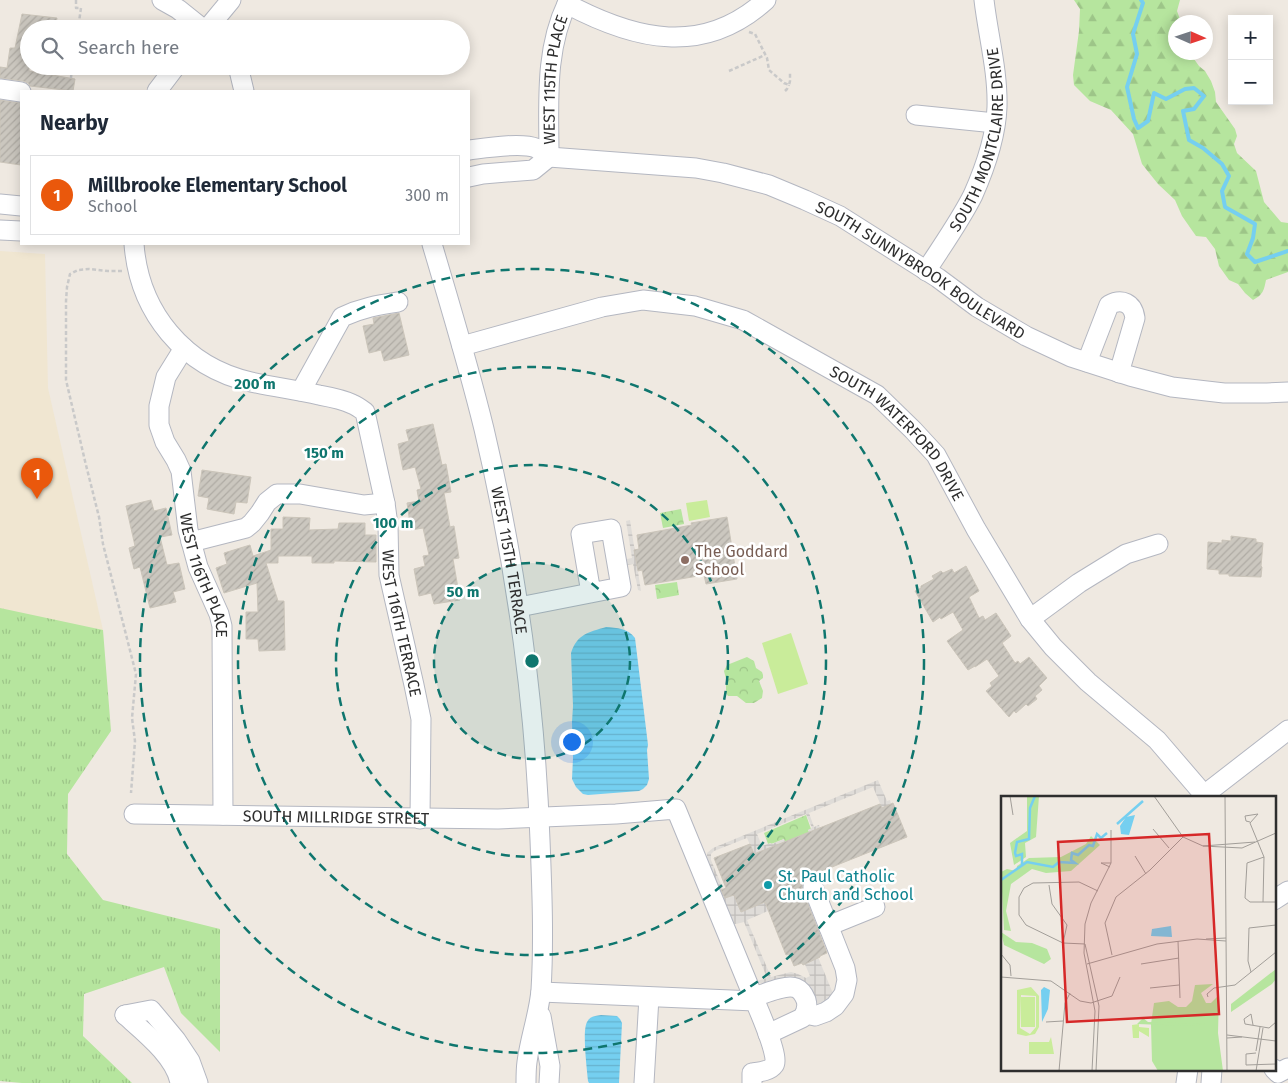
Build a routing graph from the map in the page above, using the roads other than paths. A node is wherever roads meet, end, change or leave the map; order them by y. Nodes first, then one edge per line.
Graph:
1 (162, 0) edge
2 (231, 0) edge
3 (766, 0) edge
4 (984, 0) edge
5 (568, 2) edge
6 (193, 20) edge
7 (213, 20) edge
8 (169, 75) edge
9 (240, 75) edge
10 (0, 89) edge
11 (158, 90) edge
12 (244, 90) edge
13 (20, 92) edge
14 (916, 116) dead end
15 (996, 123) junction
16 (470, 150) edge
17 (549, 157) junction
18 (470, 177) edge
19 (0, 204) edge
20 (20, 206) edge
21 (0, 230) edge
22 (20, 231) edge
23 (134, 245) edge
24 (432, 245) edge
25 (926, 271) junction
26 (398, 302) dead end
27 (462, 346) junction
28 (184, 348) junction
29 (1087, 362) junction
30 (1119, 372) junction
31 (301, 391) junction
32 (1288, 392) edge
33 (384, 503) junction
34 (191, 542) junction
35 (1158, 544) dead end
36 (591, 592) dead end
37 (519, 607) junction
38 (1030, 619) junction
39 (1288, 730) edge
40 (1205, 796) edge
41 (134, 814) dead end
42 (223, 815) junction
43 (539, 818) junction
44 (420, 819) junction
45 (813, 887) dead end
46 (875, 907) dead end
47 (828, 926) junction
48 (649, 997) junction
49 (540, 998) junction
50 (755, 999) junction
51 (805, 1014) junction
52 (768, 1034) junction
53 (1288, 1068) edge
54 (1188, 1070) edge
55 (1212, 1070) edge
56 (1275, 1070) edge
57 (180, 1083) edge
58 (198, 1083) edge
59 (526, 1083) edge
60 (549, 1083) edge
61 (644, 1083) edge
62 (752, 1083) edge
63 (1186, 1083) edge
64 (1211, 1083) edge

1 - 6 street
2 - 7 street
3 - 5 street
4 - 15 street, SOUTH MONTCLAIRE DRIVE
5 - 17 street, WEST 115TH PLACE
8 - 11 street
9 - 12 street
10 - 13 street
14 - 15 street
15 - 25 street, SOUTH MONTCLAIRE DRIVE
16 - 17 street, SOUTH SUNNYBROOK BOULEVARD
17 - 18 street
17 - 25 street, SOUTH SUNNYBROOK BOULEVARD
19 - 20 street
21 - 22 street
23 - 28 street, WEST 116TH TERRACE
24 - 27 street, WEST 115TH TERRACE
25 - 29 street, SOUTH SUNNYBROOK BOULEVARD
26 - 31 street
27 - 37 street, WEST 115TH TERRACE
27 - 38 street, SOUTH WATERFORD DRIVE
28 - 31 street, WEST 116TH TERRACE
28 - 34 street, WEST 116TH PLACE
29 - 30 street, SOUTH SUNNYBROOK BOULEVARD
29 - 30 street
30 - 32 street, SOUTH SUNNYBROOK BOULEVARD
31 - 33 street, WEST 116TH TERRACE
33 - 34 street
33 - 44 street, WEST 116TH TERRACE
34 - 42 street, WEST 116TH PLACE
35 - 38 street
36 - 37 street
37 - 43 street, WEST 115TH TERRACE
38 - 40 street, SOUTH WATERFORD DRIVE
39 - 40 street
41 - 42 street, SOUTH MILLRIDGE STREET
42 - 44 street, SOUTH MILLRIDGE STREET
43 - 44 street, SOUTH MILLRIDGE STREET
43 - 49 street, WEST 115TH TERRACE
43 - 50 street, SOUTH MILLRIDGE STREET
45 - 47 street
46 - 47 street
47 - 51 street
48 - 49 street
48 - 50 street
48 - 61 street
49 - 59 street, WEST 115TH TERRACE
49 - 60 street, WEST 115TH TERRACE
50 - 51 street
50 - 52 street
51 - 52 street
52 - 62 street
53 - 56 street
54 - 63 street
55 - 64 street
57 - 58 street

